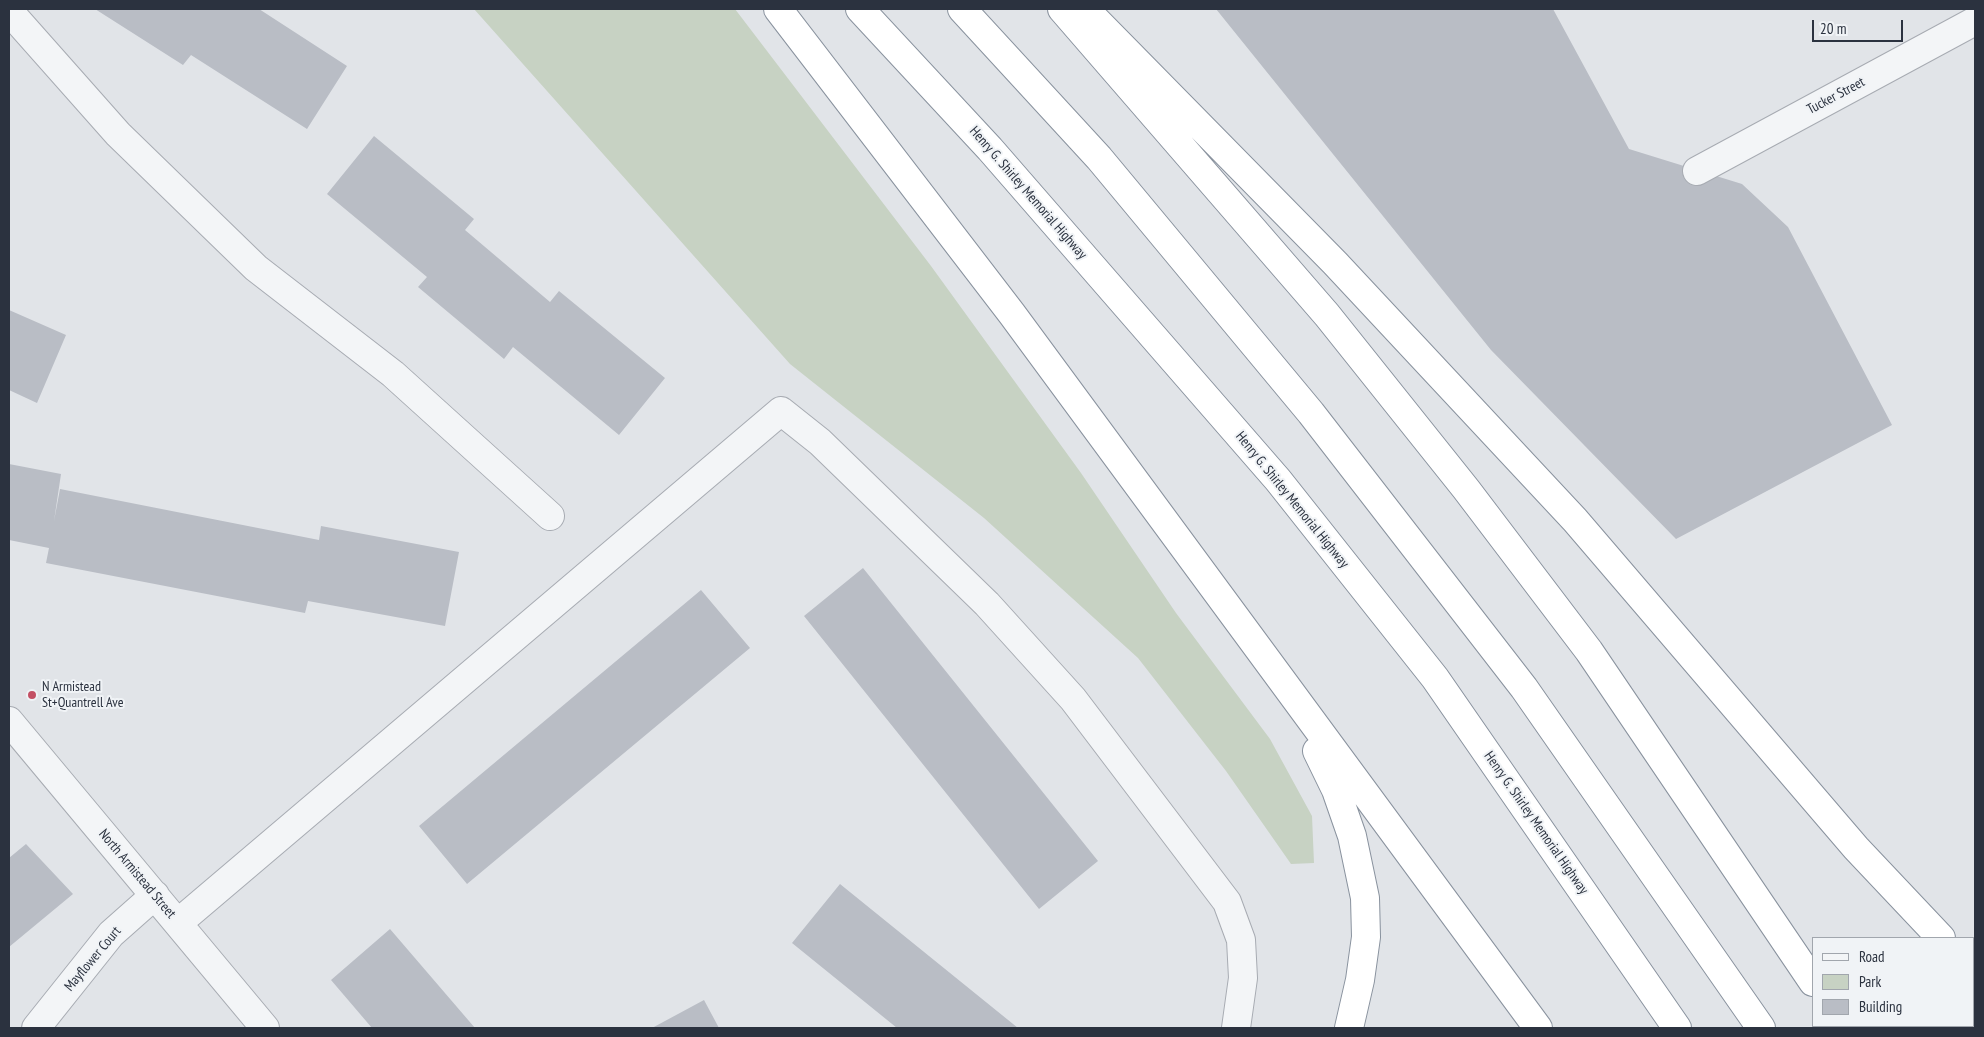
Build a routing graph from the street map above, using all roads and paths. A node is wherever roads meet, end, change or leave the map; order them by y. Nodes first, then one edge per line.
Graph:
1 (778, 9) edge
2 (860, 9) edge
3 (962, 9) edge
4 (1062, 9) edge
5 (1086, 9) edge
6 (9, 11) edge
7 (1975, 21) edge
8 (1697, 171) dead end
9 (550, 516) dead end
10 (1262, 655) junction
11 (9, 721) edge
12 (154, 895) junction
13 (178, 923) junction
14 (1939, 937) edge
15 (1812, 981) edge
16 (36, 1028) edge
17 (265, 1028) edge
18 (1236, 1028) edge
19 (1349, 1028) edge
20 (1538, 1028) edge
21 (1677, 1028) edge
22 (1761, 1028) edge

1 - 10 highway
2 - 21 highway, Henry G. Shirley Memorial Highway
3 - 22 highway
4 - 15 highway
5 - 14 highway
6 - 9 street
7 - 8 street, Tucker Street
10 - 19 highway
10 - 20 highway
11 - 12 street, North Armistead Street
12 - 13 street, North Armistead Street
12 - 16 street, Mayflower Court
13 - 17 street, North Armistead Street
13 - 18 street

